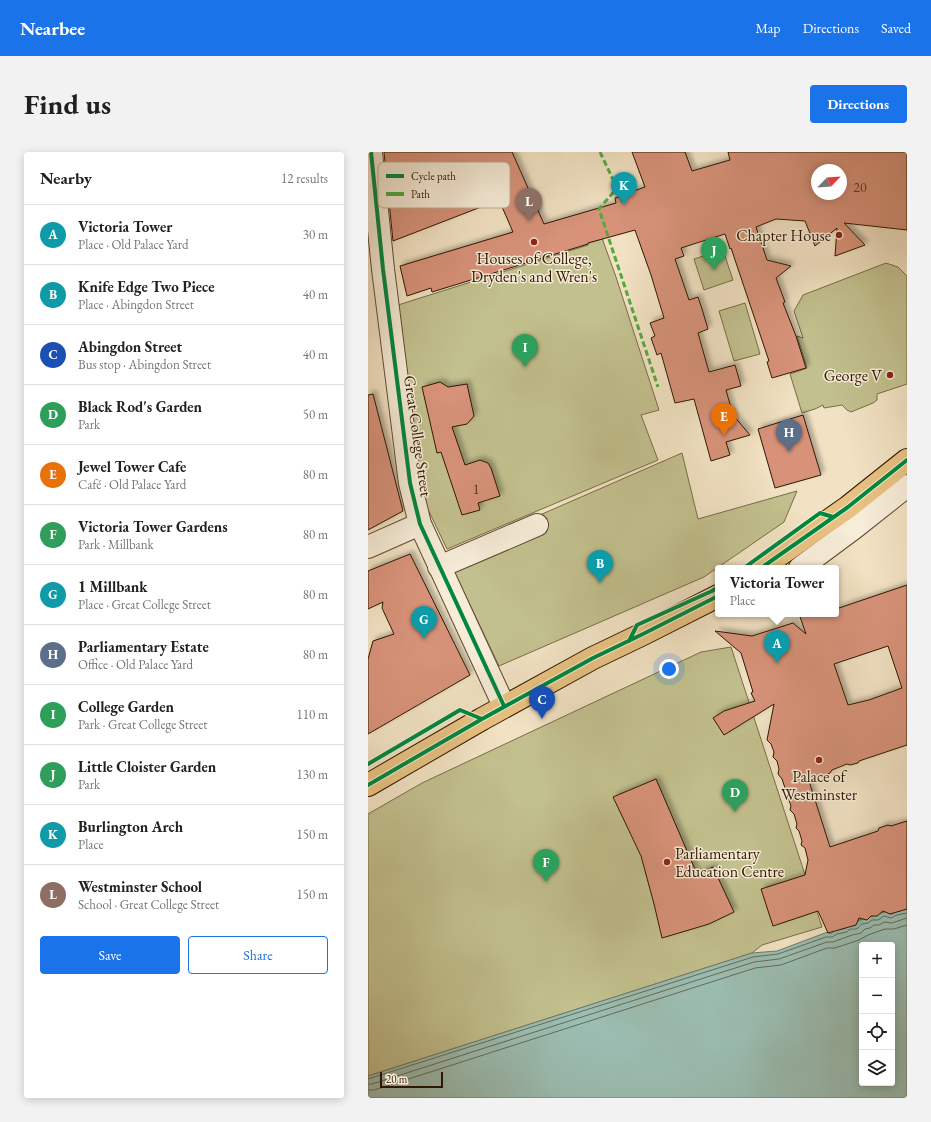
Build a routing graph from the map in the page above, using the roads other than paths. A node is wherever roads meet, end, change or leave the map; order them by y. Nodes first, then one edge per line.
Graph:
1 (371, 152) edge
2 (376, 270) edge
3 (907, 460) edge
4 (907, 486) edge
5 (420, 524) junction
6 (537, 525) dead end
7 (368, 547) edge
8 (765, 565) edge
9 (804, 565) edge
10 (440, 567) junction
11 (715, 598) edge
12 (504, 706) junction
13 (368, 785) edge

1 - 2 street, Great College Street
2 - 5 street, Great College Street
3 - 8 main road
4 - 9 street
5 - 7 street
5 - 10 street, Great College Street
6 - 10 street
10 - 12 street, Great College Street
11 - 12 main road
12 - 13 main road

